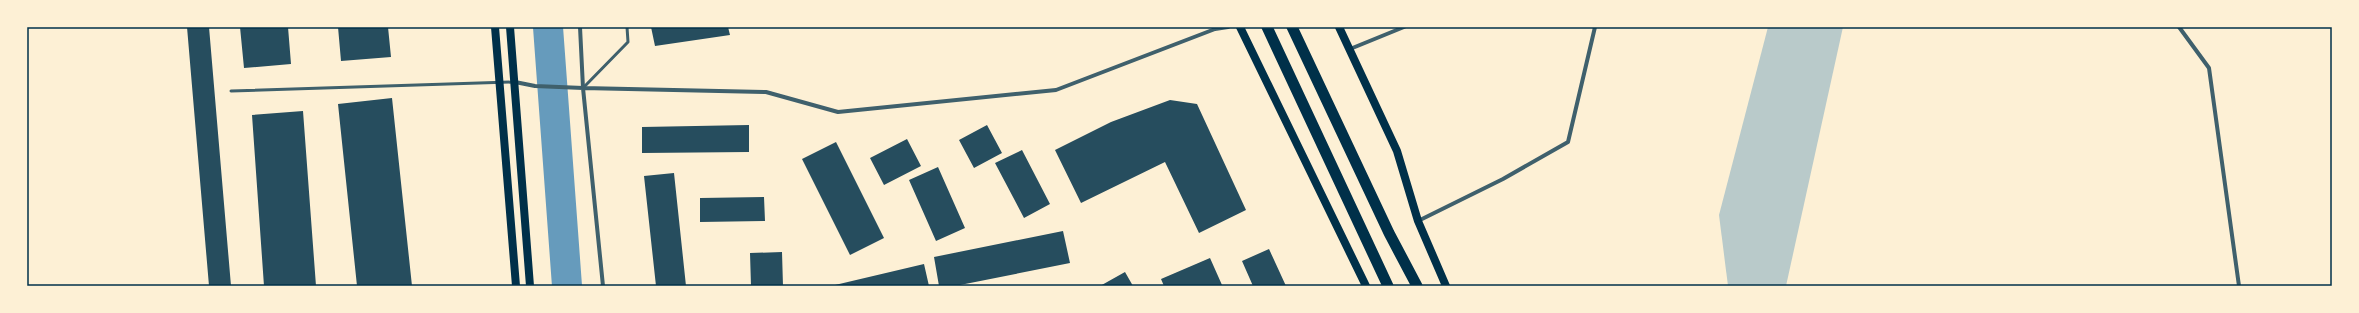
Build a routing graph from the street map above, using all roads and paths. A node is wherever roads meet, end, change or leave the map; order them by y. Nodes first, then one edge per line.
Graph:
1 (495, 27) edge
2 (510, 27) edge
3 (580, 27) edge
4 (627, 27) edge
5 (1228, 27) edge
6 (1240, 27) edge
7 (1267, 27) edge
8 (1292, 27) edge
9 (1339, 27) edge
10 (1404, 27) edge
11 (1595, 27) edge
12 (2179, 27) edge
13 (1350, 49) junction
14 (514, 82) junction
15 (500, 83) junction
16 (583, 88) junction
17 (231, 91) dead end
18 (1418, 221) junction
19 (516, 286) edge
20 (530, 286) edge
21 (602, 286) edge
22 (1366, 286) edge
23 (1388, 286) edge
24 (1417, 286) edge
25 (1446, 286) edge
26 (2240, 286) edge

1 - 15 main road
2 - 14 main road
3 - 16 street
4 - 16 lane
5 - 16 street
6 - 22 main road
7 - 23 highway
8 - 24 highway
9 - 13 main road
10 - 13 street
11 - 18 street
12 - 26 street
13 - 18 main road
14 - 15 lane
14 - 16 street
14 - 20 main road
15 - 17 lane
15 - 19 main road
16 - 21 street
18 - 25 main road

